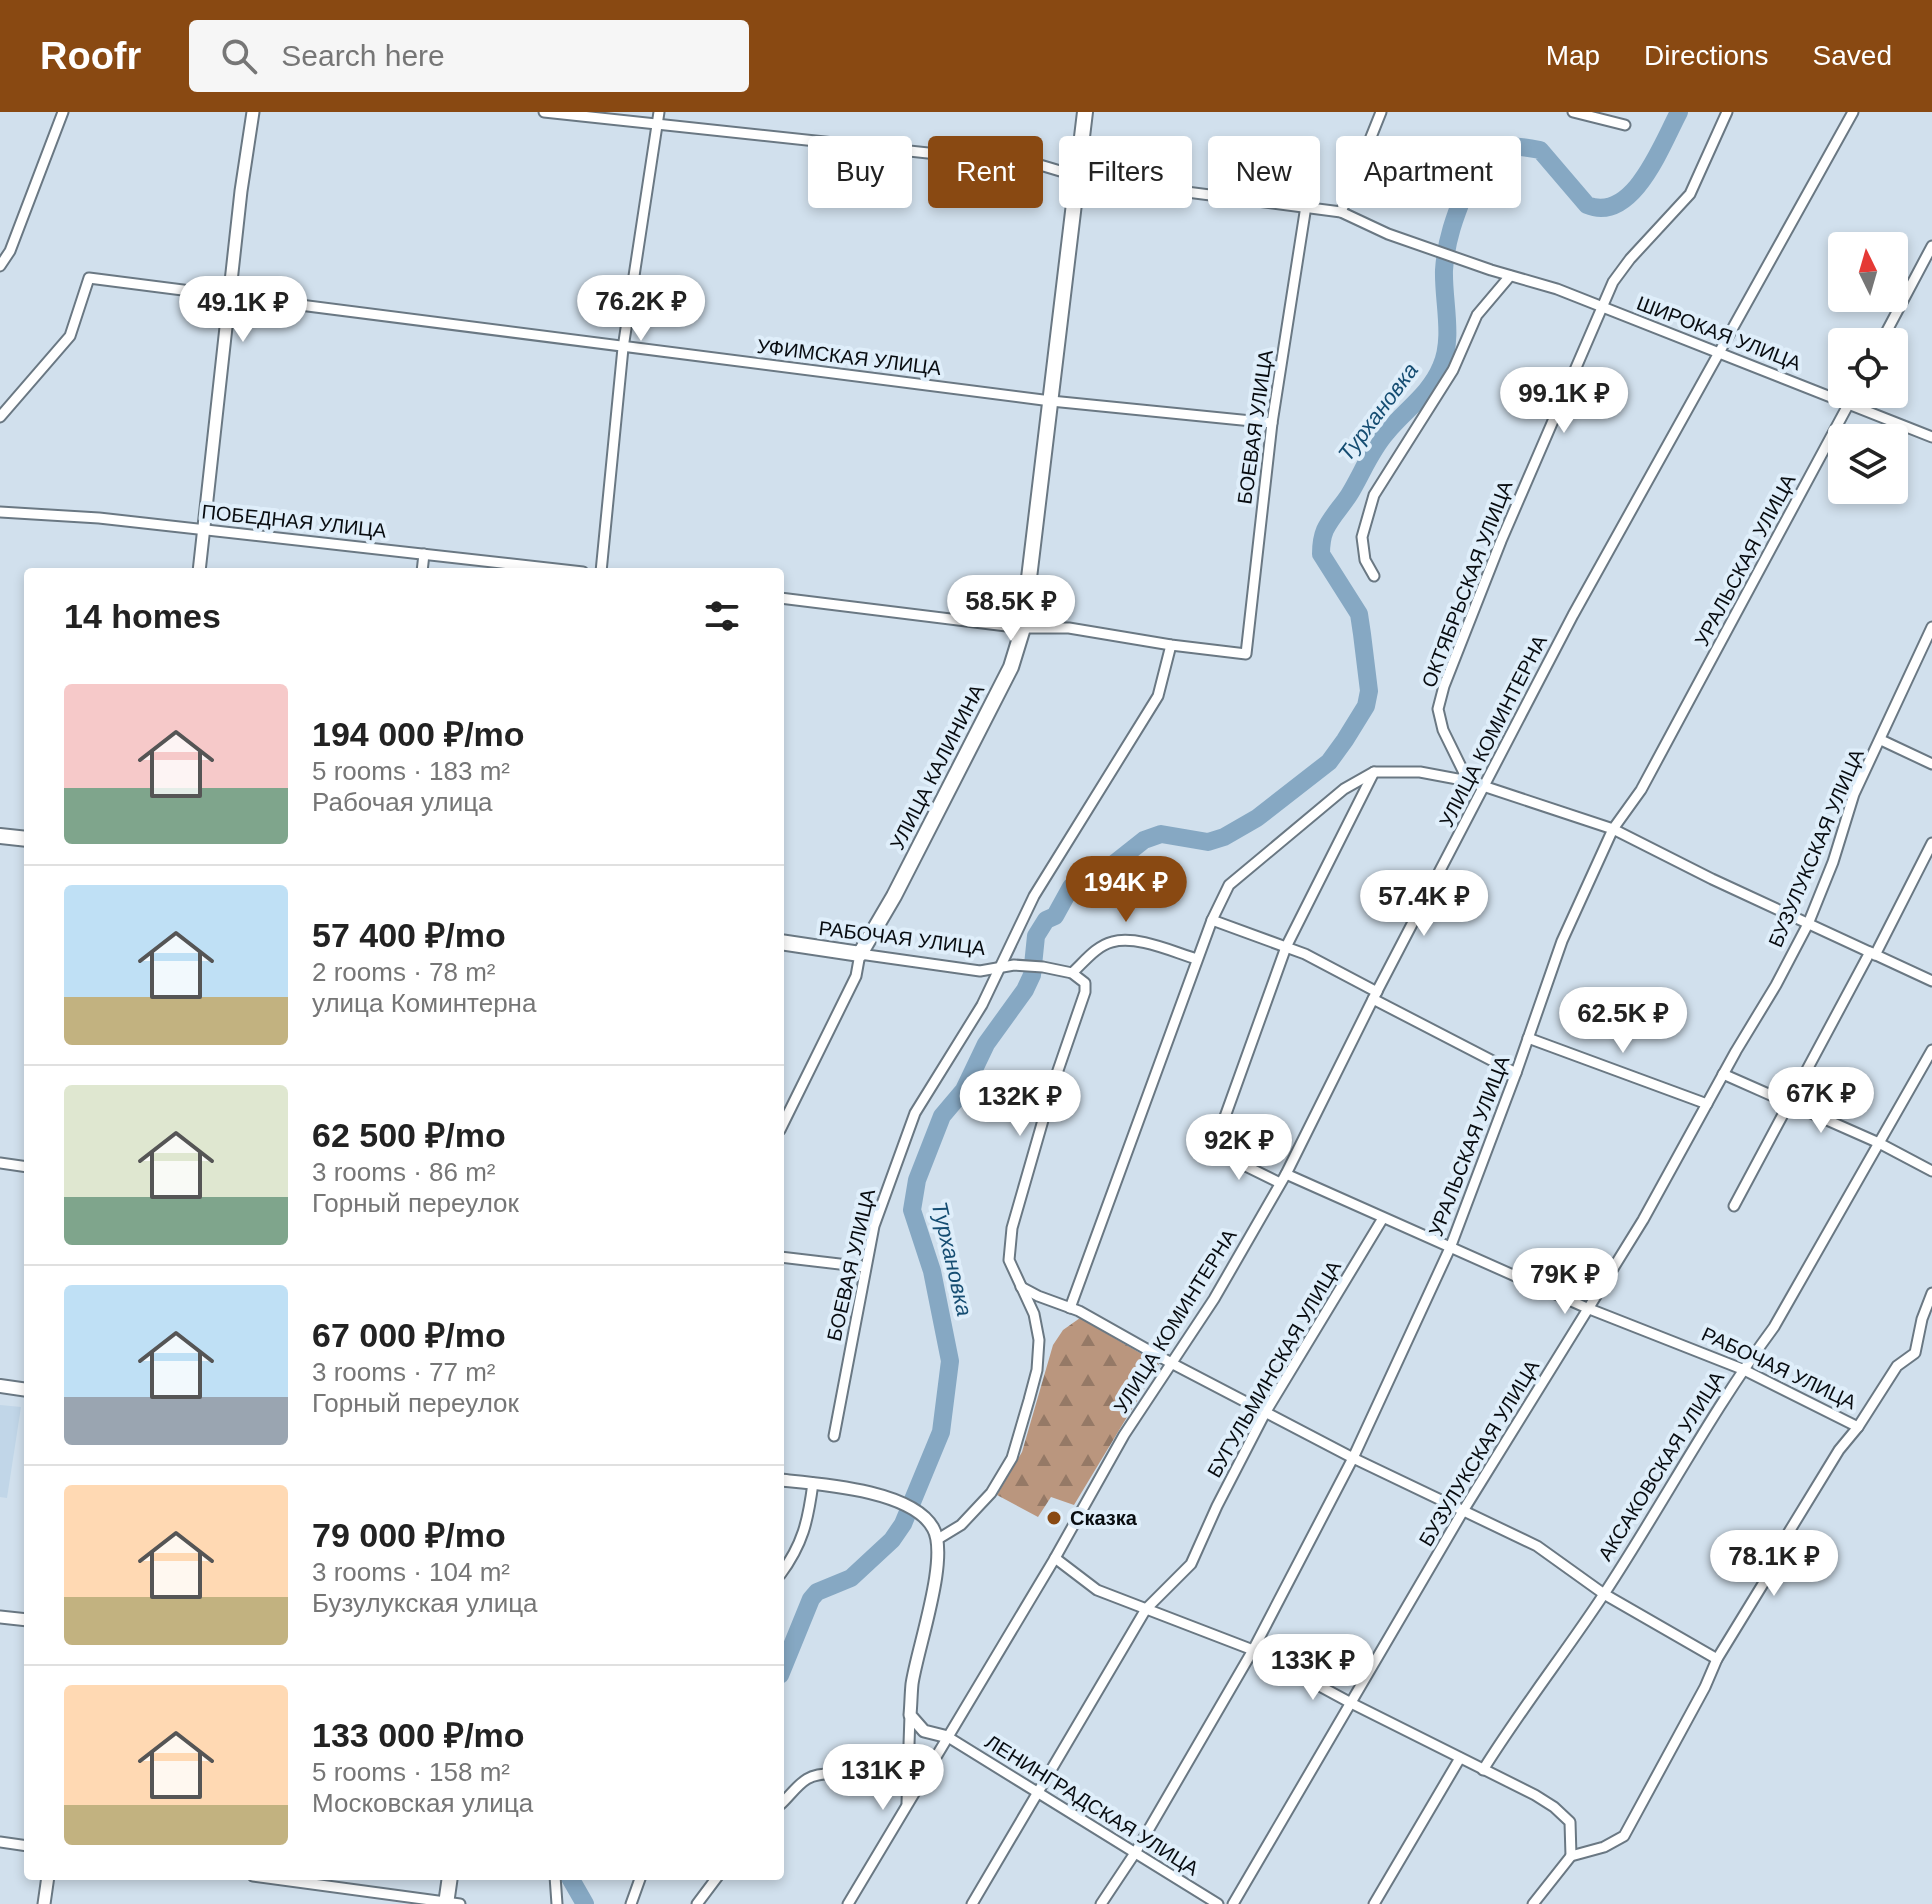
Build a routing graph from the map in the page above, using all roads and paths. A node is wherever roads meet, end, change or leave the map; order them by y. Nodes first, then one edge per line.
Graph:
1 (63, 112) edge
2 (253, 112) edge
3 (544, 112) edge
4 (659, 112) edge
5 (1085, 112) edge
6 (1381, 112) edge
7 (1573, 112) edge
8 (1727, 112) edge
9 (1853, 112) edge
10 (658, 123) junction
11 (1625, 125) dead end
12 (1082, 136) edge
13 (1059, 171) edge
14 (1073, 208) edge
15 (1306, 208) edge
16 (1318, 208) edge
17 (1341, 212) junction
18 (1932, 246) edge
19 (0, 266) edge
20 (1510, 276) junction
21 (231, 298) junction
22 (1604, 308) junction
23 (1888, 328) edge
24 (623, 348) junction
25 (1719, 353) junction
26 (1828, 390) edge
27 (1051, 401) junction
28 (1847, 408) edge
29 (1873, 408) edge
30 (0, 417) edge
31 (1272, 423) junction
32 (1932, 437) edge
33 (0, 512) edge
34 (203, 529) junction
35 (424, 554) junction
36 (199, 568) edge
37 (422, 568) edge
38 (548, 568) edge
39 (601, 568) edge
40 (1374, 576) dead end
41 (784, 598) edge
42 (1932, 627) edge
43 (1023, 628) junction
44 (1171, 645) junction
45 (1881, 740) junction
46 (1932, 764) edge
47 (1374, 772) junction
48 (1468, 781) junction
49 (1484, 788) junction
50 (1613, 829) junction
51 (0, 836) edge
52 (24, 839) edge
53 (1932, 843) edge
54 (1212, 920) junction
55 (1808, 924) junction
56 (784, 943) edge
57 (1286, 947) junction
58 (860, 954) junction
59 (1873, 954) junction
60 (1197, 959) junction
61 (1002, 967) junction
62 (1072, 973) junction
63 (1932, 981) edge
64 (1375, 995) junction
65 (1528, 1038) junction
66 (1932, 1050) edge
67 (1516, 1073) junction
68 (1723, 1074) junction
69 (1788, 1102) junction
70 (1707, 1104) junction
71 (784, 1122) edge
72 (1879, 1143) junction
73 (0, 1163) edge
74 (24, 1166) edge
75 (1932, 1171) edge
76 (1286, 1174) junction
77 (1280, 1183) junction
78 (1734, 1206) dead end
79 (1383, 1218) junction
80 (1450, 1248) junction
81 (784, 1257) edge
82 (865, 1267) junction
83 (1021, 1287) junction
84 (1932, 1293) edge
85 (1070, 1308) junction
86 (1587, 1308) junction
87 (1173, 1364) junction
88 (1742, 1369) junction
89 (0, 1386) edge
90 (24, 1389) edge
91 (1265, 1413) junction
92 (1858, 1427) junction
93 (834, 1436) dead end
94 (1353, 1458) junction
95 (784, 1480) edge
96 (813, 1483) junction
97 (1463, 1511) junction
98 (938, 1539) junction
99 (1055, 1558) junction
100 (784, 1570) edge
101 (1604, 1594) junction
102 (1146, 1609) junction
103 (0, 1617) edge
104 (24, 1620) edge
105 (1253, 1650) junction
106 (1717, 1659) junction
107 (1351, 1703) junction
108 (910, 1715) junction
109 (948, 1737) junction
110 (1460, 1758) junction
111 (1483, 1770) junction
112 (907, 1783) junction
113 (1038, 1792) junction
114 (784, 1801) edge
115 (907, 1805) junction
116 (0, 1842) edge
117 (24, 1845) edge
118 (1135, 1853) junction
119 (1571, 1856) junction
120 (47, 1880) edge
121 (282, 1880) edge
122 (450, 1880) edge
123 (555, 1880) edge
124 (640, 1880) edge
125 (715, 1880) edge
126 (451, 1903) edge
127 (44, 1904) edge
128 (557, 1904) edge
129 (631, 1904) edge
130 (697, 1904) edge
131 (848, 1904) edge
132 (972, 1904) edge
133 (1101, 1904) edge
134 (1218, 1904) edge
135 (1233, 1904) edge
136 (1374, 1904) edge
137 (1533, 1904) edge

1 - 19 street
2 - 21 street
3 - 10 street
4 - 10 street
5 - 12 main road, УЛИЦА КАЛИНИНА
6 - 17 street
7 - 11 street
8 - 22 street, ОКТЯБРЬСКАЯ УЛИЦА
9 - 25 street, УЛИЦА КОМИНТЕРНА
10 - 13 street
10 - 24 street
14 - 27 main road, УЛИЦА КАЛИНИНА
15 - 31 street, БОЕВАЯ УЛИЦА
16 - 17 street
17 - 20 street, ШИРОКАЯ УЛИЦА
18 - 23 street
20 - 22 street, ШИРОКАЯ УЛИЦА
20 - 40 street
21 - 24 street, УФИМСКАЯ УЛИЦА
21 - 30 street, УФИМСКАЯ УЛИЦА
21 - 34 street
22 - 25 street, ШИРОКАЯ УЛИЦА
22 - 48 street, ОКТЯБРЬСКАЯ УЛИЦА
24 - 27 street, УФИМСКАЯ УЛИЦА
24 - 39 street
25 - 26 street, ШИРОКАЯ УЛИЦА
25 - 49 street, УЛИЦА КОМИНТЕРНА
27 - 31 street, УФИМСКАЯ УЛИЦА
27 - 43 main road, УЛИЦА КАЛИНИНА
28 - 50 street, УРАЛЬСКАЯ УЛИЦА
29 - 32 street, ШИРОКАЯ УЛИЦА
31 - 44 street, БОЕВАЯ УЛИЦА
33 - 34 street, ПОБЕДНАЯ УЛИЦА
34 - 35 street, ПОБЕДНАЯ УЛИЦА
34 - 36 street
35 - 37 street
35 - 38 street, ПОБЕДНАЯ УЛИЦА
41 - 43 street
42 - 45 street, БУЗУЛУКСКАЯ УЛИЦА
43 - 44 street
43 - 58 main road, УЛИЦА КАЛИНИНА
44 - 61 street, БОЕВАЯ УЛИЦА
45 - 46 street
45 - 55 street, БУЗУЛУКСКАЯ УЛИЦА
47 - 48 street
47 - 54 street
47 - 57 street
48 - 49 street
49 - 50 street
49 - 64 street, УЛИЦА КОМИНТЕРНА
50 - 55 street
50 - 65 street, УРАЛЬСКАЯ УЛИЦА
51 - 52 main road
53 - 59 street
54 - 57 street
54 - 60 street
55 - 59 street
55 - 68 street, БУЗУЛУКСКАЯ УЛИЦА
56 - 58 main road, РАБОЧАЯ УЛИЦА
57 - 64 street
57 - 77 street
58 - 61 street, РАБОЧАЯ УЛИЦА
58 - 71 street, УЛИЦА КАЛИНИНА
59 - 63 street
59 - 69 street
60 - 62 street
60 - 85 street
61 - 62 street, РАБОЧАЯ УЛИЦА
61 - 82 street, БОЕВАЯ УЛИЦА
62 - 83 street
64 - 67 street
64 - 76 street, УЛИЦА КОМИНТЕРНА
65 - 67 street, УРАЛЬСКАЯ УЛИЦА
65 - 70 street
66 - 72 street, АКСАКОВСКАЯ УЛИЦА
67 - 80 street, УРАЛЬСКАЯ УЛИЦА
68 - 69 street
68 - 70 street, БУЗУЛУКСКАЯ УЛИЦА
69 - 72 street
69 - 78 street
70 - 86 street, БУЗУЛУКСКАЯ УЛИЦА
72 - 75 street
72 - 88 street, АКСАКОВСКАЯ УЛИЦА
73 - 74 street
76 - 77 street, УЛИЦА КОМИНТЕРНА
76 - 79 street, РАБОЧАЯ УЛИЦА
77 - 87 street, УЛИЦА КОМИНТЕРНА
79 - 80 street, РАБОЧАЯ УЛИЦА
79 - 91 street, БУГУЛЬМИНСКАЯ УЛИЦА
80 - 86 street, РАБОЧАЯ УЛИЦА
80 - 94 street, УРАЛЬСКАЯ УЛИЦА
81 - 82 street
82 - 93 street, БОЕВАЯ УЛИЦА
83 - 85 street
83 - 98 street
84 - 92 street
85 - 87 street
86 - 88 street, РАБОЧАЯ УЛИЦА
86 - 97 street, БУЗУЛУКСКАЯ УЛИЦА
87 - 91 street
87 - 99 street, УЛИЦА КОМИНТЕРНА
88 - 92 street, РАБОЧАЯ УЛИЦА
88 - 101 street, АКСАКОВСКАЯ УЛИЦА
89 - 90 main road
91 - 94 street
91 - 102 street, БУГУЛЬМИНСКАЯ УЛИЦА
92 - 106 street
94 - 97 street
94 - 105 street, УРАЛЬСКАЯ УЛИЦА
95 - 96 street
96 - 98 street
96 - 100 street
97 - 101 street
97 - 107 street, БУЗУЛУКСКАЯ УЛИЦА
98 - 108 street
99 - 102 street
99 - 109 street, УЛИЦА КОМИНТЕРНА
101 - 106 street
101 - 111 street, АКСАКОВСКАЯ УЛИЦА
102 - 105 street
102 - 113 street, БУГУЛЬМИНСКАЯ УЛИЦА
103 - 104 street
105 - 107 street
105 - 118 street, УРАЛЬСКАЯ УЛИЦА
106 - 119 street
107 - 110 street
107 - 135 street, БУЗУЛУКСКАЯ УЛИЦА
108 - 109 street
108 - 112 street
109 - 113 street, ЛЕНИНГРАДСКАЯ УЛИЦА
109 - 115 street, УЛИЦА КОМИНТЕРНА
110 - 111 street
110 - 136 street
111 - 119 street
112 - 114 street
112 - 115 street
113 - 118 street, ЛЕНИНГРАДСКАЯ УЛИЦА
113 - 132 street, БУГУЛЬМИНСКАЯ УЛИЦА
115 - 131 street, УЛИЦА КОМИНТЕРНА
116 - 117 street
118 - 133 street, УРАЛЬСКАЯ УЛИЦА
118 - 134 street, ЛЕНИНГРАДСКАЯ УЛИЦА
119 - 137 street
120 - 127 street
121 - 126 street
122 - 126 main road
123 - 128 street
124 - 129 street
125 - 130 street

